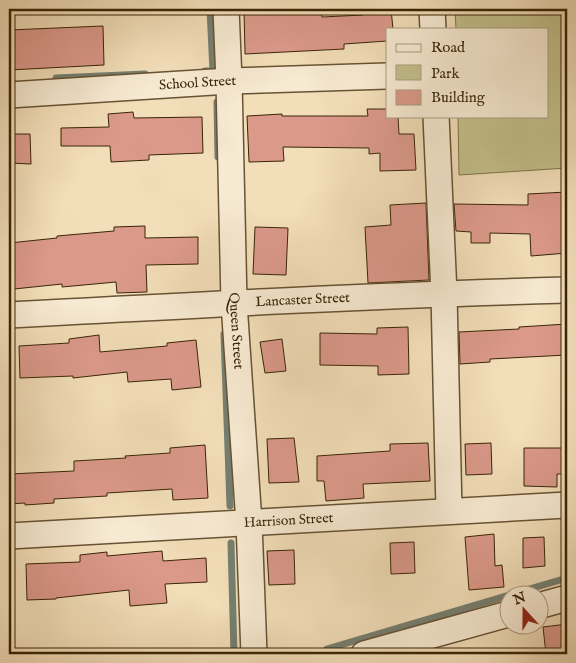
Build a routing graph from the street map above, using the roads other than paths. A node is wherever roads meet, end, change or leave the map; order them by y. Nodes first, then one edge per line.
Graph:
1 (226, 9) edge
2 (432, 9) edge
3 (433, 28) edge
4 (386, 76) edge
5 (229, 81) junction
6 (9, 95) edge
7 (436, 118) edge
8 (567, 290) edge
9 (444, 294) junction
10 (234, 303) junction
11 (9, 315) edge
12 (567, 505) edge
13 (449, 511) junction
14 (249, 523) junction
15 (9, 536) edge
16 (567, 598) edge
17 (548, 603) edge
18 (498, 617) edge
19 (254, 654) edge
20 (364, 654) edge

1 - 5 street, Queen Street
2 - 3 street
4 - 5 street, School Street
5 - 6 street, School Street
5 - 10 street, Queen Street
7 - 9 street
8 - 9 street, Lancaster Street
9 - 10 street, Lancaster Street
9 - 13 street
10 - 11 street, Lancaster Street
10 - 14 street, Queen Street
12 - 13 street, Harrison Street
13 - 14 street, Harrison Street
14 - 15 street, Harrison Street
14 - 19 street, Queen Street
16 - 17 street
18 - 20 street

